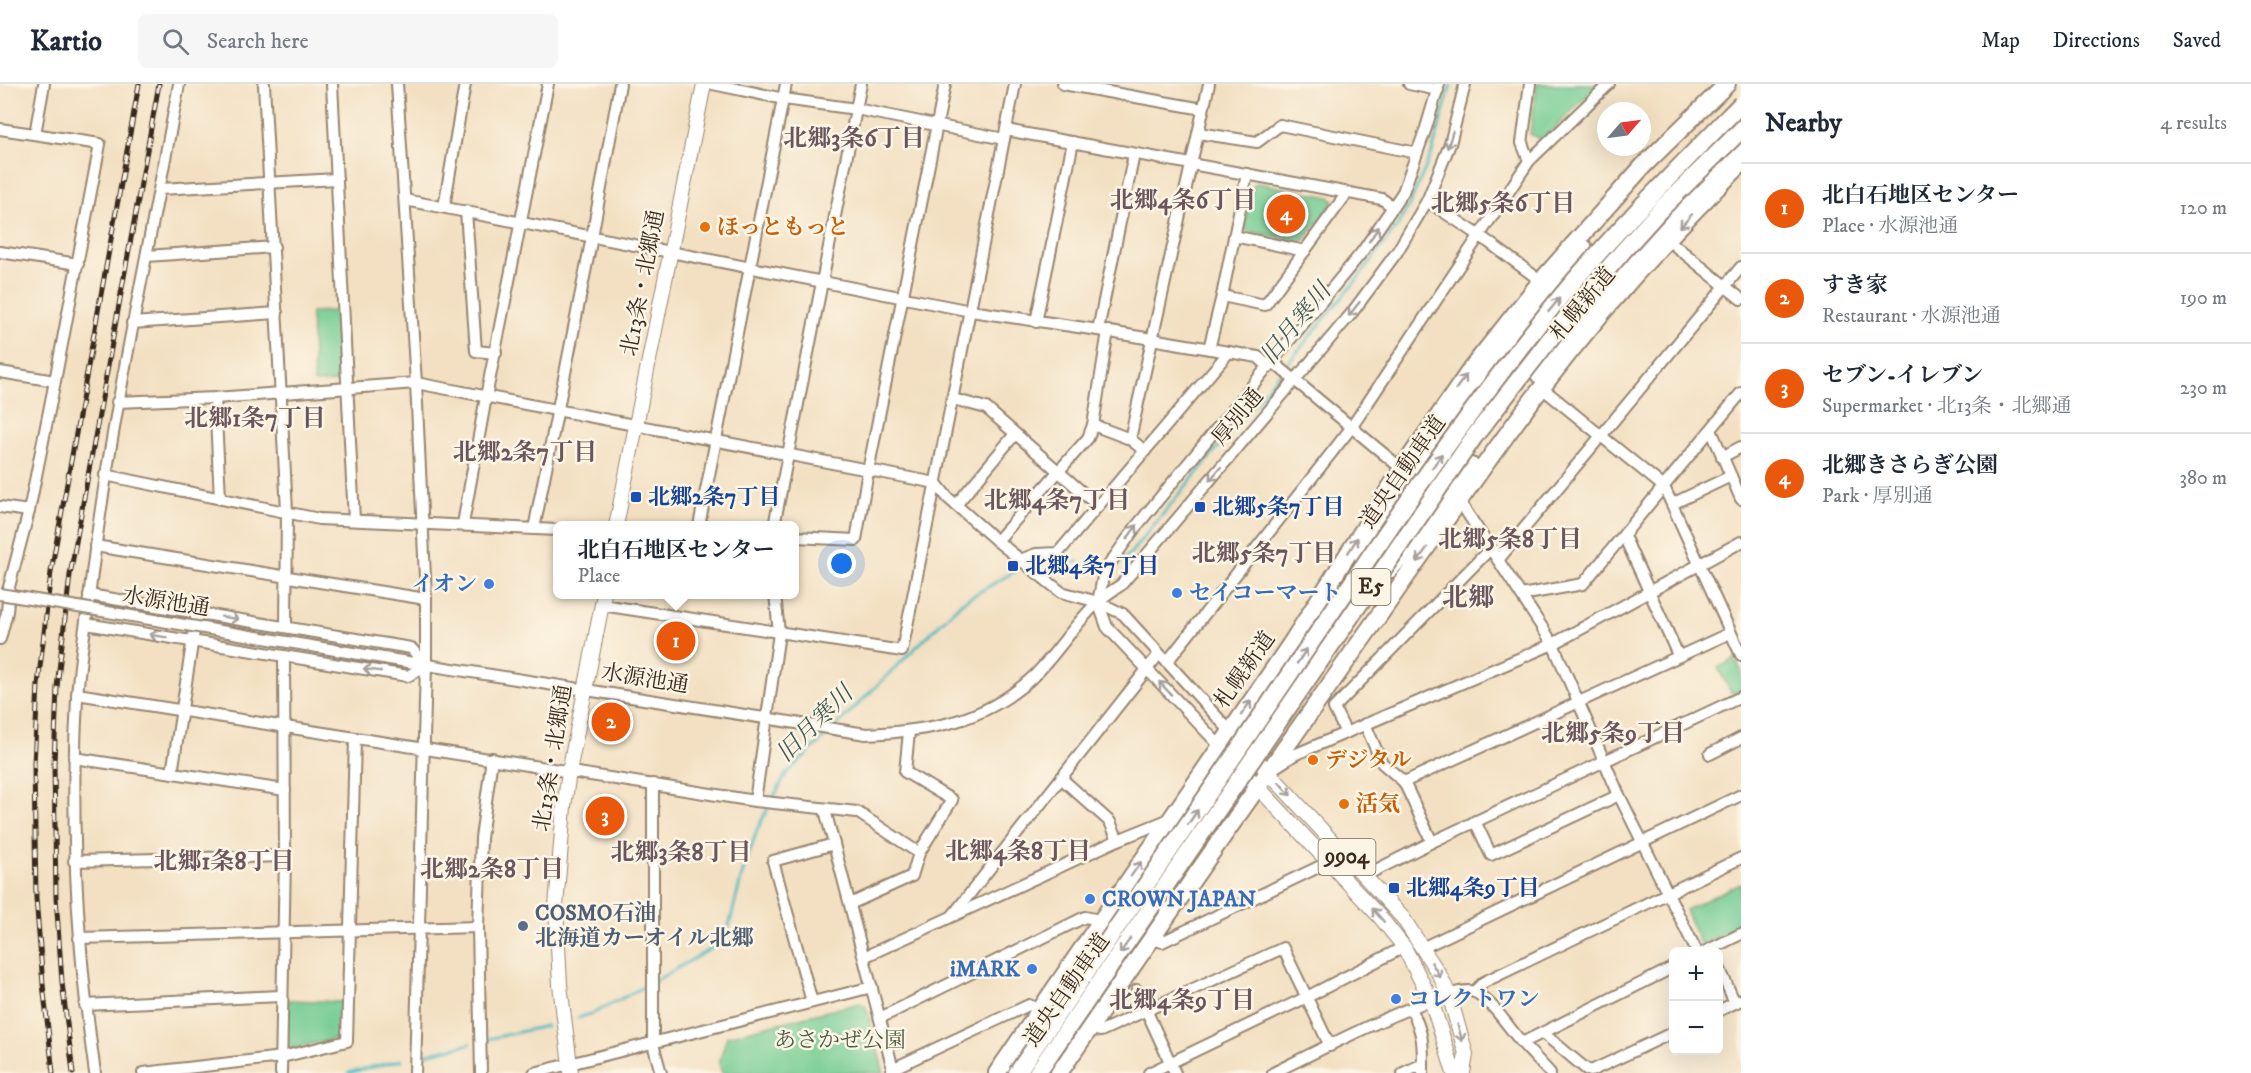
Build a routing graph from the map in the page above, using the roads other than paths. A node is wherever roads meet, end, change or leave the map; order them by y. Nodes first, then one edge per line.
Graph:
1 (44, 84) edge
2 (179, 84) edge
3 (264, 84) edge
4 (332, 84) edge
5 (397, 84) edge
6 (465, 84) edge
7 (548, 84) edge
8 (620, 84) edge
9 (704, 84) edge
10 (714, 84) edge
11 (786, 84) edge
12 (861, 84) edge
13 (945, 84) edge
14 (1015, 84) edge
15 (1063, 84) edge
16 (1209, 84) edge
17 (1409, 84) edge
18 (1465, 84) edge
19 (1530, 84) edge
20 (1609, 84) edge
21 (1727, 84) edge
22 (1740, 84) edge
23 (1438, 87) edge
24 (784, 99) junction
25 (1741, 104) edge
26 (856, 109) junction
27 (1203, 109) junction
28 (937, 126) junction
29 (0, 129) edge
30 (1741, 130) edge
31 (1198, 133) junction
32 (35, 134) junction
33 (1005, 135) junction
34 (1073, 142) junction
35 (1741, 148) edge
36 (1417, 153) junction
37 (1134, 154) junction
38 (1529, 161) junction
39 (1191, 164) junction
40 (1741, 164) edge
41 (1247, 174) junction
42 (337, 179) junction
43 (270, 183) junction
44 (160, 189) junction
45 (1347, 193) junction
46 (405, 200) junction
47 (1427, 201) junction
48 (444, 207) junction
49 (1393, 207) junction
50 (466, 211) junction
51 (521, 222) junction
52 (1479, 235) junction
53 (1234, 236) junction
54 (592, 237) junction
55 (1668, 240) junction
56 (274, 247) junction
57 (1305, 251) junction
58 (0, 252) edge
59 (670, 253) junction
60 (147, 256) junction
61 (78, 264) junction
62 (1741, 267) edge
63 (750, 269) junction
64 (1541, 281) junction
65 (822, 283) junction
66 (1726, 286) junction
67 (1222, 296) junction
68 (902, 298) junction
69 (1741, 299) edge
70 (971, 311) junction
71 (277, 313) junction
72 (1036, 322) junction
73 (132, 323) junction
74 (1103, 330) junction
75 (1152, 339) junction
76 (1209, 349) junction
77 (1229, 352) junction
78 (496, 353) junction
79 (1273, 365) junction
80 (0, 372) edge
81 (1291, 377) junction
82 (55, 381) junction
83 (416, 383) junction
84 (346, 388) junction
85 (1542, 388) junction
86 (282, 393) junction
87 (1741, 393) edge
88 (486, 397) junction
89 (215, 398) junction
90 (953, 399) junction
91 (117, 402) junction
92 (557, 410) junction
93 (1093, 425) junction
94 (636, 426) junction
95 (1351, 428) junction
96 (1711, 430) junction
97 (1016, 434) junction
98 (1602, 436) junction
99 (1130, 439) junction
100 (716, 441) junction
101 (1741, 447) edge
102 (1145, 451) junction
103 (788, 455) junction
104 (1722, 457) junction
105 (1402, 469) junction
106 (868, 471) junction
107 (1058, 471) junction
108 (105, 475) junction
109 (1731, 476) junction
110 (936, 483) junction
111 (1664, 487) junction
112 (220, 498) junction
113 (1741, 499) edge
114 (1460, 502) junction
115 (1672, 504) junction
116 (956, 505) junction
117 (1098, 506) junction
118 (0, 507) edge
119 (29, 511) junction
120 (286, 511) junction
121 (354, 520) junction
122 (617, 521) edge
123 (700, 521) edge
124 (775, 521) edge
125 (422, 524) junction
126 (463, 524) junction
127 (534, 529) junction
128 (553, 530) edge
129 (799, 537) edge
130 (1624, 537) junction
131 (997, 541) junction
132 (1741, 542) edge
133 (94, 546) junction
134 (1490, 549) junction
135 (1498, 560) junction
136 (1020, 561) junction
137 (1699, 565) junction
138 (286, 578) junction
139 (3, 589) edge
140 (1649, 590) junction
141 (1346, 591) junction
142 (1366, 593) junction
143 (89, 595) junction
144 (1521, 595) junction
145 (426, 599) junction
146 (776, 599) edge
147 (603, 600) edge
148 (1098, 602) junction
149 (3, 612) edge
150 (197, 612) junction
151 (86, 624) junction
152 (286, 627) junction
153 (779, 633) junction
154 (1734, 635) edge
155 (0, 639) edge
156 (191, 641) junction
157 (1552, 644) junction
158 (1678, 655) junction
159 (1741, 655) edge
160 (284, 657) junction
161 (1163, 658) junction
162 (426, 665) junction
163 (1147, 669) junction
164 (585, 690) junction
165 (77, 694) junction
166 (1741, 697) edge
167 (1578, 701) junction
168 (181, 711) junction
169 (766, 718) junction
170 (1365, 724) junction
171 (284, 727) junction
172 (1230, 731) junction
173 (909, 732) junction
174 (1346, 733) junction
175 (1741, 738) edge
176 (355, 739) junction
177 (1220, 746) junction
178 (423, 749) junction
179 (1710, 754) dead end
180 (74, 758) junction
181 (492, 758) junction
182 (1604, 761) junction
183 (1269, 771) junction
184 (568, 772) junction
185 (172, 773) junction
186 (1061, 778) junction
187 (1404, 782) junction
188 (653, 784) junction
189 (1260, 787) junction
190 (285, 790) junction
191 (1619, 795) junction
192 (1741, 795) edge
193 (760, 801) junction
194 (825, 810) junction
195 (1171, 819) junction
196 (1475, 822) junction
197 (1118, 840) junction
198 (1432, 842) junction
199 (1643, 843) junction
200 (834, 844) junction
201 (920, 853) junction
202 (285, 856) junction
203 (1741, 858) edge
204 (74, 861) junction
205 (1329, 862) junction
206 (1364, 876) junction
207 (1669, 892) junction
208 (850, 904) junction
209 (952, 917) junction
210 (1100, 920) junction
211 (478, 927) junction
212 (419, 930) junction
213 (350, 931) junction
214 (284, 933) junction
215 (1741, 934) edge
216 (79, 938) junction
217 (1151, 938) junction
218 (1404, 947) junction
219 (1695, 947) edge
220 (1716, 947) edge
221 (1422, 948) junction
222 (864, 957) junction
223 (1669, 970) edge
224 (1723, 973) edge
225 (872, 987) junction
226 (1137, 990) dead end
227 (1474, 992) junction
228 (1449, 994) junction
229 (281, 996) junction
230 (1307, 997) junction
231 (1431, 1000) junction
232 (1738, 1001) edge
233 (812, 1002) junction
234 (85, 1005) junction
235 (1411, 1008) junction
236 (1723, 1009) edge
237 (1040, 1010) junction
238 (1147, 1011) junction
239 (880, 1018) junction
240 (1089, 1029) junction
241 (1543, 1033) junction
242 (1669, 1034) edge
243 (1522, 1043) junction
244 (653, 1044) junction
245 (1330, 1046) junction
246 (282, 1057) junction
247 (1172, 1068) edge
248 (1423, 1068) edge
249 (570, 1069) edge
250 (893, 1071) edge
251 (95, 1073) edge
252 (143, 1073) edge
253 (281, 1073) edge
254 (415, 1073) edge
255 (481, 1073) edge
256 (534, 1073) edge
257 (661, 1073) edge
258 (997, 1073) edge
259 (1017, 1073) edge
260 (1037, 1073) edge
261 (1059, 1073) edge
262 (1149, 1073) edge
263 (1273, 1073) edge
264 (1403, 1073) edge
265 (1454, 1073) edge
266 (1463, 1073) edge
267 (1550, 1073) edge

1 - 32 street
2 - 44 street
3 - 43 street
4 - 42 street
5 - 46 street
6 - 48 street
7 - 51 street
8 - 54 street
9 - 59 main road, 北13条・北郷通
10 - 24 street
11 - 24 street
12 - 26 street
13 - 28 street
14 - 33 street
15 - 27 street
16 - 27 street
17 - 23 street
18 -> 47 street, 厚別通
19 - 38 street
20 - 38 street
21 - 64 highway, 札幌新道
22 - 141 highway, bridge
23 - 36 street, 厚別通
24 - 26 street
24 - 63 street
141 -> 25 highway, 道央自動車道 / E5, bridge
26 - 28 street
26 - 65 street
27 - 31 street
28 - 33 street
28 - 68 street
29 - 32 street
30 - 142 highway, 道央自動車道 / E5, bridge
31 - 36 street
31 - 39 street
32 - 61 street
33 - 34 street
33 - 70 street
34 - 37 street
34 - 72 street
35 - 142 highway, bridge
36 - 49 street, 厚別通
37 - 39 street
37 - 74 street
38 - 52 street
39 - 41 street
39 - 75 street
40 -> 55 highway, 札幌新道
41 - 45 street
41 - 53 street
42 - 43 street
42 - 84 street
43 - 44 street
43 - 56 street
44 - 60 street
45 - 49 street
45 - 57 street
46 - 48 street
46 - 83 street
47 - 52 street
47 -> 81 street, 厚別通
48 - 50 street
79 -> 49 street, 厚別通
50 - 51 street
50 - 78 street
51 - 54 street
51 - 78 street
52 - 64 street
52 - 95 street
53 - 57 street
53 - 67 street
54 - 59 street
54 - 92 street
55 - 66 street
55 - 85 highway, 札幌新道
56 - 60 street
56 - 71 street
57 - 67 street
58 - 61 street
59 - 63 street
59 - 94 main road, 北13条・北郷通
60 - 73 street
61 - 82 street
62 - 66 street
63 - 65 street
63 - 100 street
105 -> 64 highway, 札幌新道
65 - 68 street
65 - 103 street
66 - 69 street
66 - 98 street
67 - 76 street
68 - 70 street
68 - 106 street
70 - 72 street
70 - 90 street
71 - 73 street
71 - 86 street
72 - 74 street
73 - 91 street
74 - 75 street
74 - 93 street
75 - 76 street
75 - 99 street
76 - 77 street
77 - 79 street
77 - 102 street
78 - 88 street
79 - 81 street
148 -> 79 street, 厚別通
80 - 82 street
81 - 95 street
81 -> 148 street, 厚別通
82 - 119 street
83 - 84 street
83 - 88 street
83 - 125 street
84 - 86 street
84 - 121 street
85 - 98 street
85 - 114 highway, 札幌新道
86 - 89 street
86 - 120 street
87 - 96 street
88 - 92 street
88 - 126 street
89 - 91 street
89 - 112 street
90 - 97 street
90 - 110 street
91 - 108 street
92 - 94 street
92 - 127 street
93 - 99 street
93 - 107 street
94 - 100 street
94 - 122 main road, 北13条・北郷通
95 - 105 street
95 - 161 street
96 - 104 street
96 - 111 street
97 - 107 street
97 - 116 street
98 - 111 street
98 - 135 street
99 - 102 street
100 - 103 street
100 - 123 street
101 - 104 street
102 - 117 street
103 - 106 street
103 - 124 street
104 - 109 street
172 -> 105 highway, 札幌新道
106 - 110 street
106 - 129 street
107 - 117 street
107 - 131 street
108 - 112 street
108 - 133 street
109 - 113 street
109 - 115 street
110 - 116 street
110 - 153 street
111 - 115 street
111 - 130 street
112 - 120 street
114 - 134 street
114 -> 183 highway, 札幌新道
115 - 137 street
116 - 131 street
117 - 136 street
118 - 119 street
119 - 139 street
120 - 121 street
120 - 138 street
121 - 125 street
125 - 126 street
125 - 145 street
126 - 127 street
127 - 128 street
130 - 140 street
130 - 144 street
131 - 136 street
132 - 137 street
133 - 138 street
133 - 143 street
134 - 135 street
134 - 174 street
135 - 144 street
136 - 148 street
137 - 140 street
137 - 154 street
138 - 145 street
138 - 152 street
139 - 149 street
139 - 162 street, 水源池通, bridge
140 - 157 street
140 - 158 street
259 -> 141 highway, 道央自動車道 / E5, bridge
142 -> 260 highway, 道央自動車道 / E5, bridge
143 - 150 street
143 - 151 street
144 - 157 street
145 - 162 street
146 - 153 street
147 - 153 street
147 - 164 main road, 北13条・北郷通
148 - 161 street
148 - 163 street
148 - 173 street, 水源池通
149 - 155 street
150 -> 152 street
150 - 156 street
156 -> 151 street
151 - 165 street
152 - 162 street
153 - 169 street
154 - 158 street
154 - 159 street
156 - 160 street
156 - 168 street
157 - 167 street
157 - 170 street
158 - 167 street
162 -> 160 street
160 - 171 street
161 - 163 street
161 - 172 street
162 - 164 street, 水源池通
162 - 178 street
177 -> 163 street
163 - 186 street
164 - 169 street, 水源池通
164 - 184 main road, 北13条・北郷通
165 - 168 street
165 - 180 street
166 - 182 street
167 - 182 street
167 - 187 street
168 - 171 street
168 - 185 street
169 - 173 street, 水源池通
169 - 193 street
170 - 174 street
170 - 187 street
171 - 176 street
171 - 190 street
172 - 177 highway, 札幌新道
172 - 183 main road, 9904
173 - 201 street
174 - 183 street
175 - 179 street
176 - 178 street
176 - 213 street
177 - 189 main road, 9904
177 - 195 highway, 札幌新道
178 - 181 street
178 - 212 street
180 - 185 street
180 - 204 street
181 - 184 street
181 - 211 street
182 - 191 street
182 - 196 street
183 - 189 highway, 札幌新道
183 -> 206 main road, 9904
184 - 188 street
184 - 249 main road, 北13条・北郷通
185 - 190 street
186 - 197 street
186 - 209 street
187 - 198 street
188 - 193 street
188 - 244 street
189 - 205 main road, 9904
189 - 217 highway, 札幌新道
190 - 202 street
191 - 196 street
191 - 199 street
192 - 199 street
193 - 194 street
194 - 200 street
194 - 201 street
195 - 197 street
210 -> 195 highway, 札幌新道
196 - 198 street
197 - 209 street
198 - 206 street
199 - 207 street
199 - 221 street
200 - 208 street
200 - 233 street
201 - 208 street
202 - 204 street
202 - 214 street
203 - 207 street
204 - 216 street
205 - 217 street
218 -> 205 main road, 9904
206 - 221 main road, 9904
207 - 219 street
207 - 227 street
208 - 222 street
209 - 222 street
210 - 237 highway, 札幌新道
210 - 239 street
211 - 212 street
211 - 255 street
212 - 213 street
212 - 254 street
213 - 214 street
213 - 246 street
214 - 216 street
214 - 229 street
215 - 220 street
216 - 234 street
217 - 240 highway, 札幌新道
218 - 230 street
218 - 231 main road, 9904
221 -> 228 main road, 9904
222 - 225 street
223 - 241 street
224 - 232 street
225 - 233 street
225 - 239 street
226 - 238 street
227 - 228 street
227 - 243 street
228 - 231 street
228 -> 266 main road, 9904
229 - 234 street
229 - 246 street
230 - 238 street
230 - 245 street
230 - 247 street
231 - 235 street
231 - 265 main road, 9904
232 - 236 street
233 - 244 street
234 - 251 street
235 - 245 street
235 - 248 street
237 - 250 street
237 - 258 highway, 札幌新道
238 - 240 street
238 - 247 street
239 - 250 street
240 - 261 highway, 札幌新道
241 - 242 street
241 - 243 street
243 - 267 street
244 - 249 street
244 - 257 street
245 - 263 street
246 - 252 street
246 - 253 street
247 - 262 street
248 - 264 street
249 - 256 street

